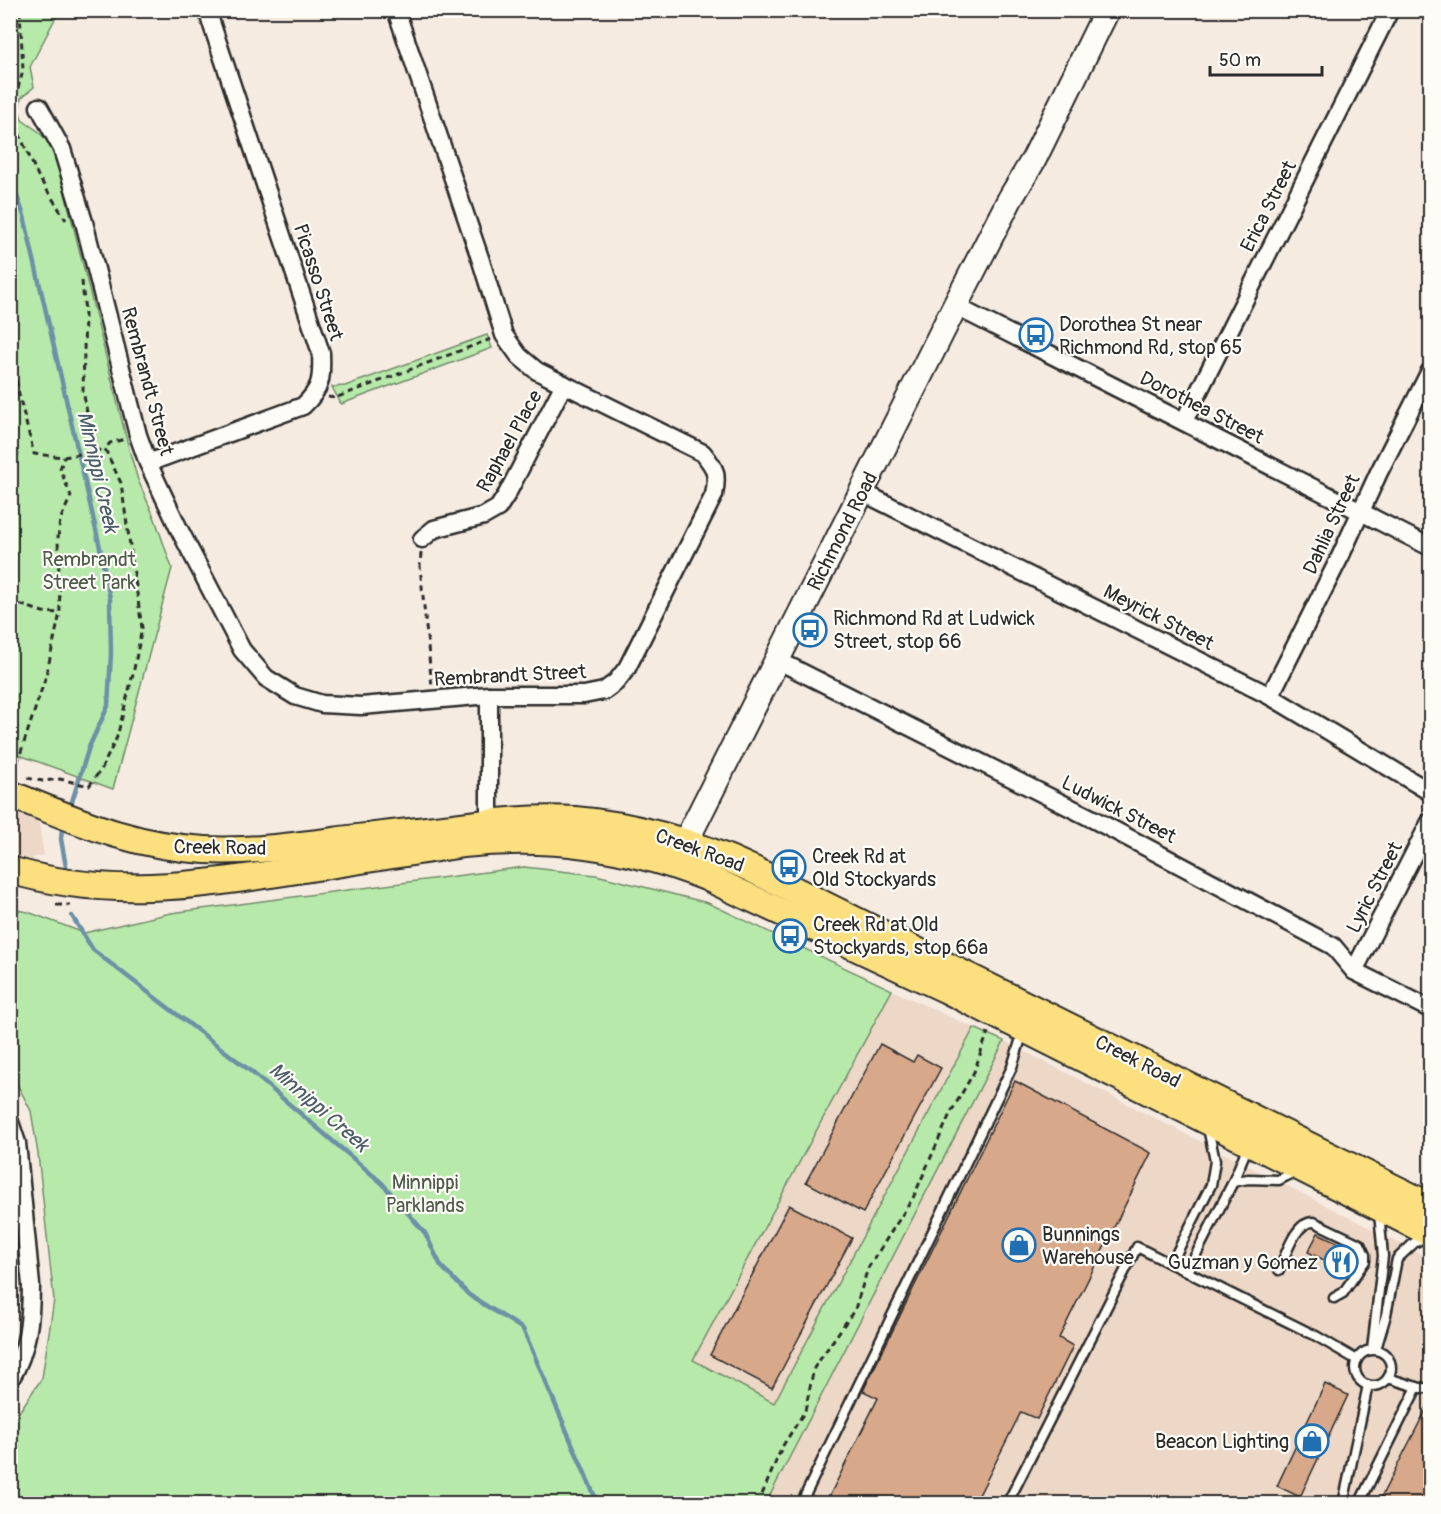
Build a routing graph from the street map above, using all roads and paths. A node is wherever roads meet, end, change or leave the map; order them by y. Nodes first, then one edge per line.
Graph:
1 (20, 10) edge
2 (207, 10) edge
3 (396, 10) edge
4 (1089, 10) edge
5 (1100, 10) edge
6 (1107, 10) edge
7 (1390, 10) edge
8 (1077, 35) junction
9 (39, 107) dead end
10 (1010, 199) junction
11 (66, 221) dead end
12 (82, 279) dead end
13 (955, 306) junction
14 (504, 334) junction
15 (10, 350) edge
16 (1431, 371) edge
17 (564, 384) junction
18 (314, 396) junction
19 (1184, 421) junction
20 (138, 435) junction
21 (105, 449) junction
22 (94, 452) junction
23 (64, 458) junction
24 (148, 463) junction
25 (862, 492) junction
26 (1361, 512) junction
27 (422, 539) joint
28 (1431, 547) edge
29 (10, 601) edge
30 (60, 614) junction
31 (777, 660) junction
32 (489, 695) junction
33 (1270, 696) junction
34 (434, 700) junction
35 (1431, 792) edge
36 (10, 794) edge
37 (489, 822) junction
38 (1431, 822) edge
39 (190, 849) junction
40 (680, 853) junction
41 (13, 872) edge
42 (198, 885) junction
43 (1354, 971) junction
44 (1431, 1009) edge
45 (1024, 1029) junction
46 (988, 1031) dead end
47 (1206, 1121) junction
48 (10, 1122) edge
49 (1246, 1127) junction
50 (1302, 1169) junction
51 (1233, 1182) junction
52 (1431, 1206) edge
53 (1378, 1208) junction
54 (1431, 1234) edge
55 (1171, 1264) junction
56 (1279, 1270) dead end
57 (1187, 1272) junction
58 (1334, 1298) dead end
59 (1374, 1349) junction
60 (1357, 1359) junction
61 (1388, 1378) junction
62 (10, 1380) edge
63 (1368, 1385) junction
64 (1417, 1387) junction
65 (1431, 1388) edge
66 (758, 1503) edge
67 (801, 1503) edge
68 (1007, 1503) edge
69 (1342, 1503) edge
70 (1359, 1503) edge

1 - 11 path
2 - 18 street, Picasso Street
3 - 14 street, Rembrandt Street
4 - 8 main road, Richmond Road
5 - 8 main road
6 - 10 main road, Richmond Road
7 - 19 street, Erica Street
8 - 10 main road, Richmond Road
9 - 20 street, Rembrandt Street
10 - 13 main road, Richmond Road
12 - 22 path
13 - 19 street, Dorothea Street
13 - 25 main road, Richmond Road
14 - 17 street, Rembrandt Street
14 - 18 path
15 - 23 path
16 - 26 street, Dahlia Street
17 - 27 street, Raphael Place
17 - 32 street, Rembrandt Street
18 - 24 street
19 - 26 street, Dorothea Street
20 - 21 path
20 - 24 street, Rembrandt Street
21 - 22 path
21 - 30 path
22 - 23 path
23 - 30 path
24 - 34 street, Rembrandt Street
25 - 31 main road, Richmond Road
25 - 33 street, Meyrick Street
26 - 28 street, Dorothea Street
26 - 33 street, Dahlia Street
27 - 34 path
29 - 30 path
31 - 40 main road, Richmond Road
31 - 43 street, Ludwick Street
32 - 34 street, Rembrandt Street
32 - 37 street
33 - 35 street, Meyrick Street
36 - 39 main road, Creek Road
37 - 39 main road, Creek Road
37 - 40 main road, Creek Road
38 - 43 street, Lyric Street
39 - 42 main road
40 - 42 main road, Creek Road
40 - 45 main road, Creek Road
40 - 49 main road, Creek Road
41 - 42 main road, Creek Road
43 - 44 street, Ludwick Street
45 - 47 main road, Creek Road
45 - 67 lane
46 - 66 path
47 - 49 main road, Creek Road
47 - 55 lane
48 - 62 street
49 - 50 main road, Creek Road
49 - 51 lane
49 - 52 main road, Creek Road
50 - 51 lane
50 - 53 main road, Creek Road
51 - 57 lane
53 - 54 main road, Creek Road
53 - 59 lane
54 - 59 lane
55 - 57 lane
55 - 68 lane
56 - 58 lane
57 - 60 lane
59 - 60 lane
59 - 61 lane
60 - 63 lane
61 - 63 lane
61 - 64 lane
63 - 69 lane
64 - 65 lane
64 - 70 lane

